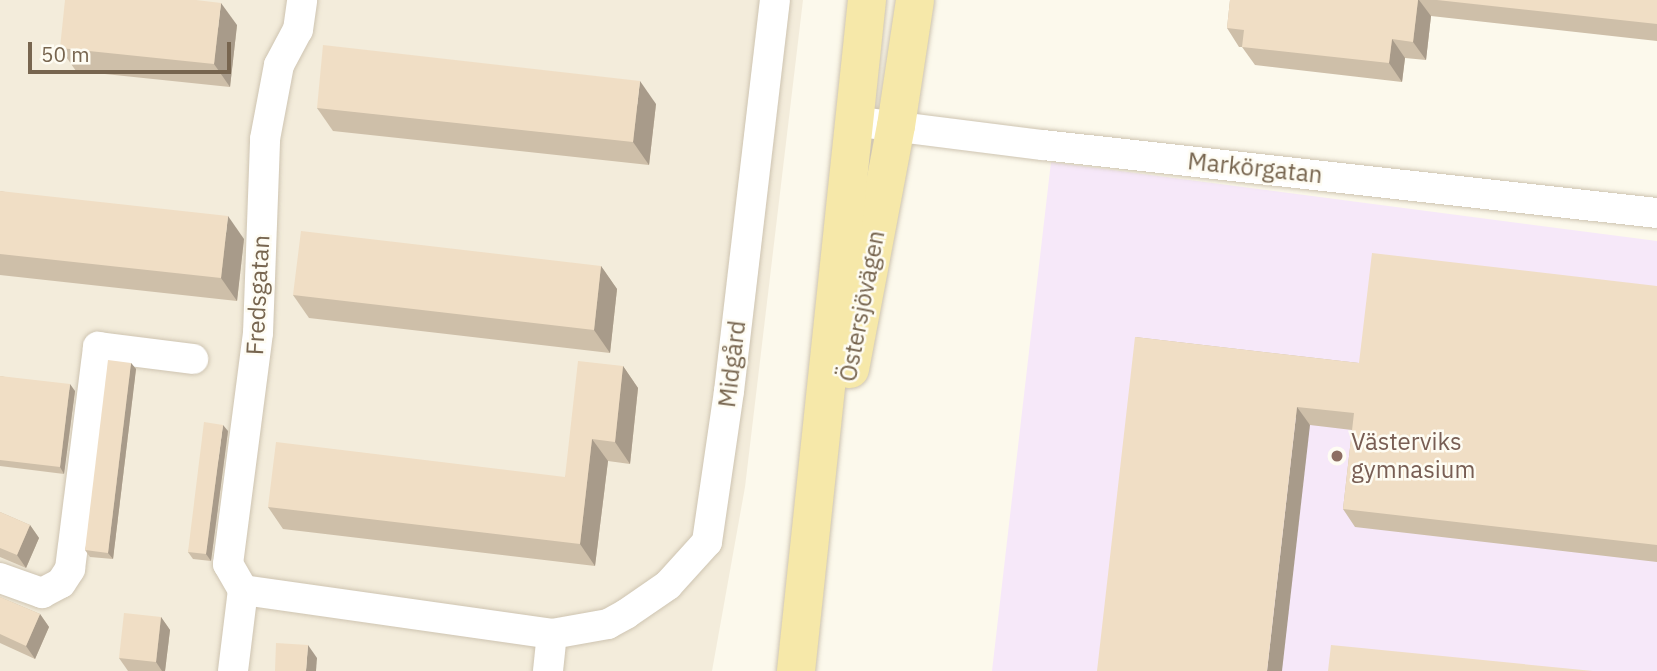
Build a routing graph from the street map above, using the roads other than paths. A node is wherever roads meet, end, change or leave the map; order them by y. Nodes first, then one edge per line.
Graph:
1 (302, 0) edge
2 (775, 0) edge
3 (867, 0) edge
4 (915, 0) edge
5 (852, 121) junction
6 (896, 126) junction
7 (1657, 213) edge
8 (193, 359) dead end
9 (0, 578) edge
10 (243, 590) junction
11 (803, 611) junction
12 (552, 634) junction
13 (233, 671) edge
14 (548, 671) edge
15 (796, 671) edge

1 - 10 street, Fredsgatan
2 - 12 street, Midgård
3 - 5 main road, Östersjövägen
4 - 6 main road, Östersjövägen
5 - 6 street, Markörgatan
5 - 11 main road, Östersjövägen
6 - 7 street, Markörgatan
6 - 11 main road, Östersjövägen
8 - 9 street
10 - 12 street
10 - 13 street
11 - 15 main road, Östersjövägen
12 - 14 street

